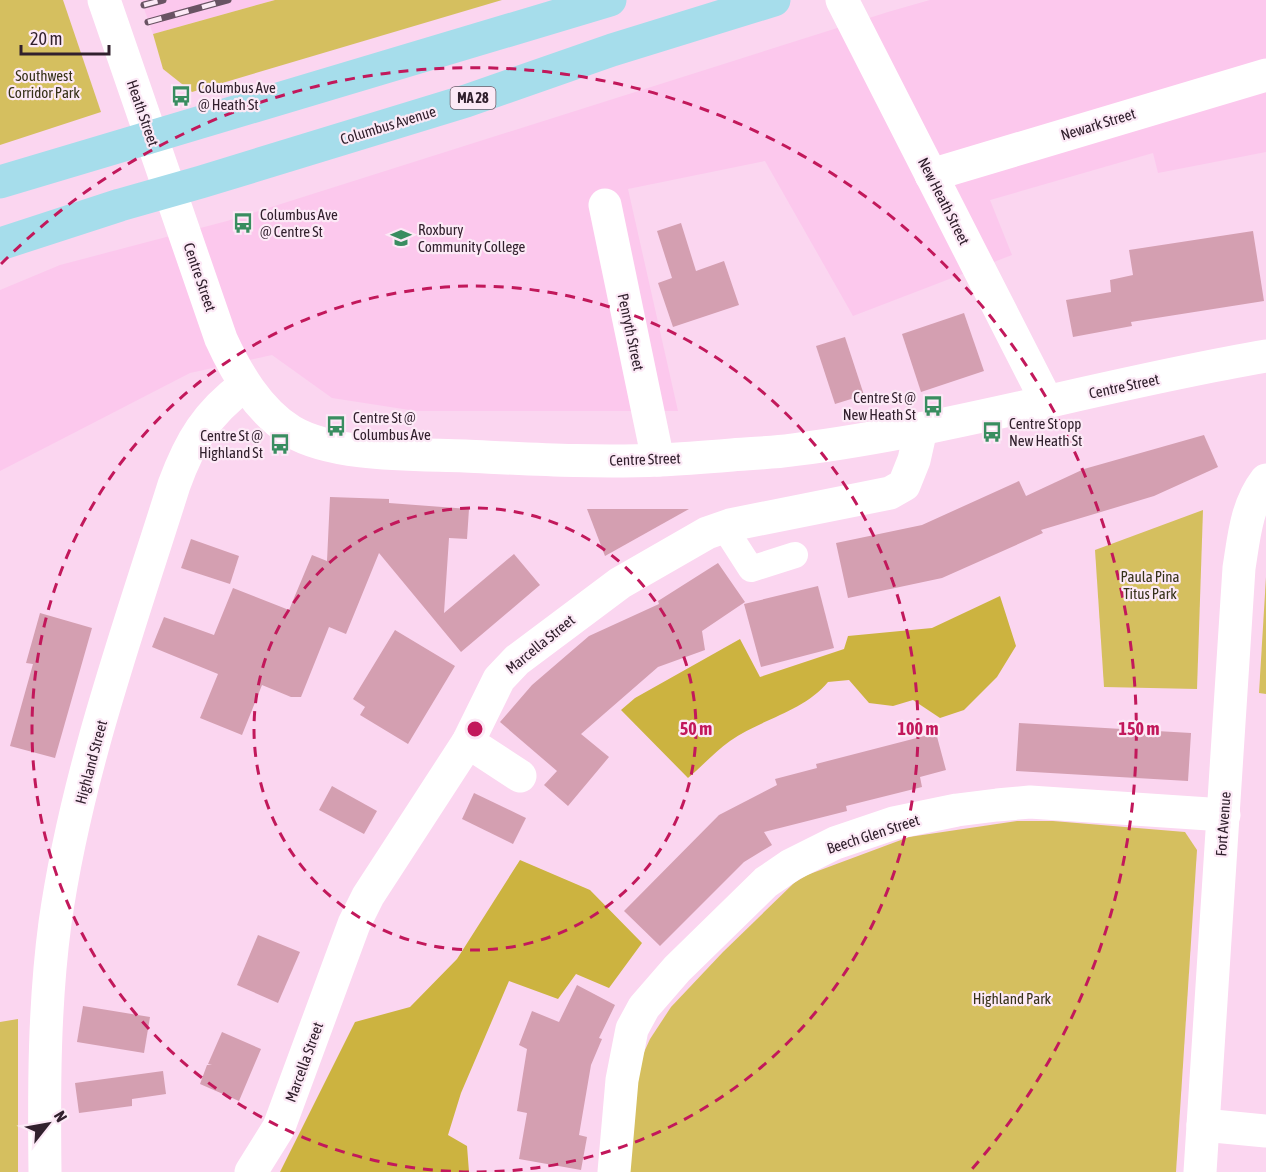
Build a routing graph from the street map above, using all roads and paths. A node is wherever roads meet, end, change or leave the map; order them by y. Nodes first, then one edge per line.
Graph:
1 (104, 0) edge
2 (610, 0) edge
3 (774, 0) edge
4 (842, 0) edge
5 (1266, 75) edge
6 (151, 136) junction
7 (931, 175) junction
8 (0, 182) edge
9 (170, 191) junction
10 (605, 205) dead end
11 (0, 244) edge
12 (1266, 356) edge
13 (245, 385) junction
14 (1047, 402) junction
15 (921, 429) junction
16 (658, 460) junction
17 (1266, 480) edge
18 (724, 527) junction
19 (795, 555) dead end
20 (468, 742) junction
21 (520, 776) dead end
22 (1224, 815) junction
23 (1203, 1125) junction
24 (1266, 1131) edge
25 (45, 1172) edge
26 (251, 1172) edge
27 (614, 1172) edge
28 (1200, 1172) edge

1 - 6 street, Heath Street
2 - 6 main road
3 - 9 main road, Columbus Avenue / MA 28
4 - 7 street, New Heath Street
5 - 7 street, Newark Street
6 - 8 main road
6 - 9 street, Heath Street
7 - 14 street, New Heath Street
9 - 11 main road, Columbus Avenue / MA 28
9 - 13 street, Centre Street
10 - 16 street, Penryth Street
12 - 14 street, Centre Street
13 - 16 street, Centre Street
13 - 25 street, Highland Street
14 - 15 street, Centre Street
15 - 16 street, Centre Street
15 - 18 street, Marcella Street
17 - 22 street, Fort Avenue
18 - 19 street
18 - 20 street, Marcella Street
20 - 21 street
20 - 26 street, Marcella Street
22 - 23 street, Fort Avenue
22 - 27 street, Beech Glen Street
23 - 24 street
23 - 28 street, Fort Avenue

